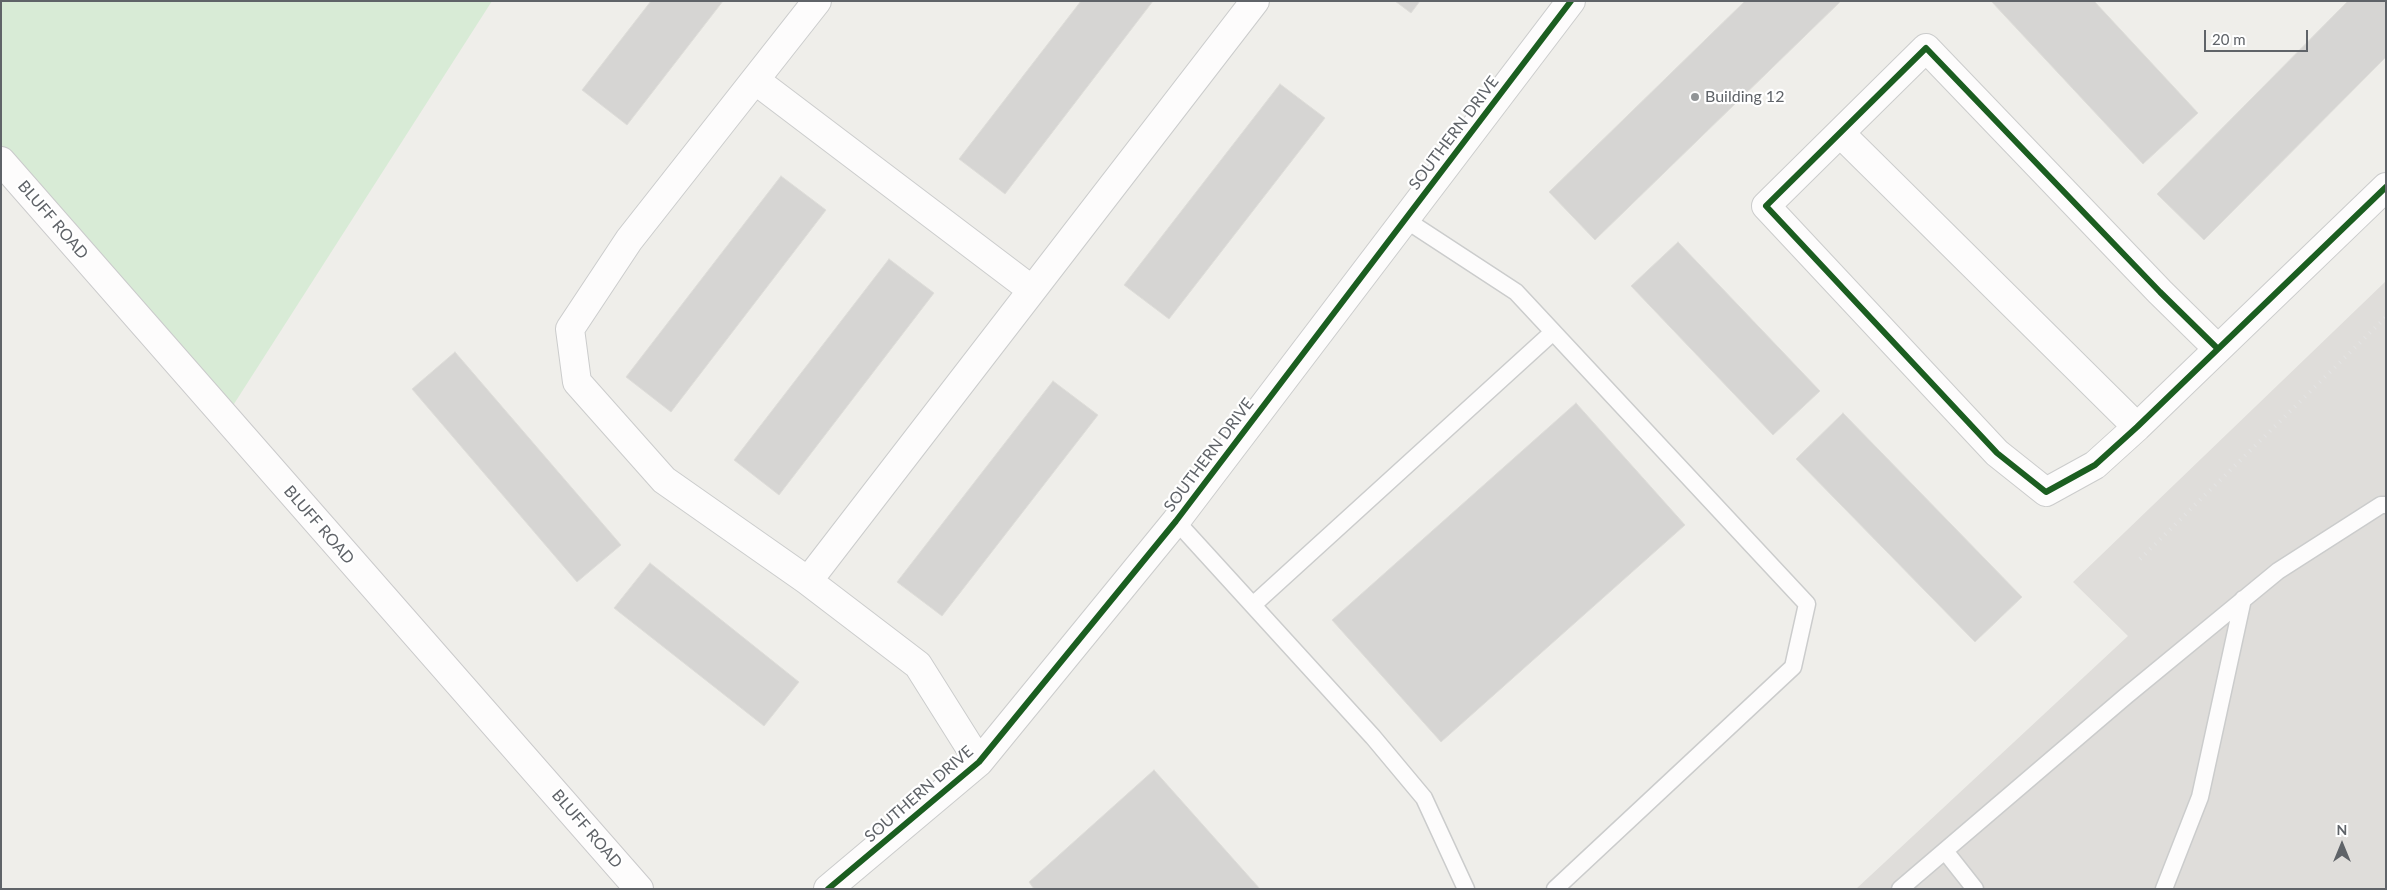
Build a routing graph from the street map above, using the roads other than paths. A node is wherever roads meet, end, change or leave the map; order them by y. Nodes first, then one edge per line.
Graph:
1 (817, 1) edge
2 (1255, 1) edge
3 (1571, 1) edge
4 (755, 80) junction
5 (1840, 132) junction
6 (1, 160) edge
7 (2386, 187) edge
8 (1406, 220) junction
9 (1032, 290) junction
10 (1553, 332) junction
11 (2217, 348) junction
12 (2137, 427) junction
13 (2386, 505) edge
14 (1176, 521) junction
15 (808, 581) junction
16 (2243, 599) junction
17 (1252, 605) junction
18 (979, 762) junction
19 (1945, 850) junction
20 (639, 889) edge
21 (828, 889) edge
22 (1466, 889) edge
23 (1555, 889) edge
24 (1900, 889) edge
25 (1975, 889) edge
26 (2164, 889) edge

1 - 4 street
2 - 9 street
3 - 8 street, SOUTHERN DRIVE
4 - 9 street
4 - 15 street
5 - 11 street
5 - 12 street
5 - 12 street
6 - 20 street, BLUFF ROAD
7 - 11 street
8 - 10 lane
8 - 14 street, SOUTHERN DRIVE
9 - 15 street
10 - 17 lane
10 - 23 lane
11 - 12 street
13 - 16 lane
14 - 17 lane
14 - 18 street, SOUTHERN DRIVE
15 - 18 street
16 - 19 lane
16 - 26 lane
17 - 22 lane
18 - 21 street, SOUTHERN DRIVE
19 - 24 lane
19 - 25 lane

